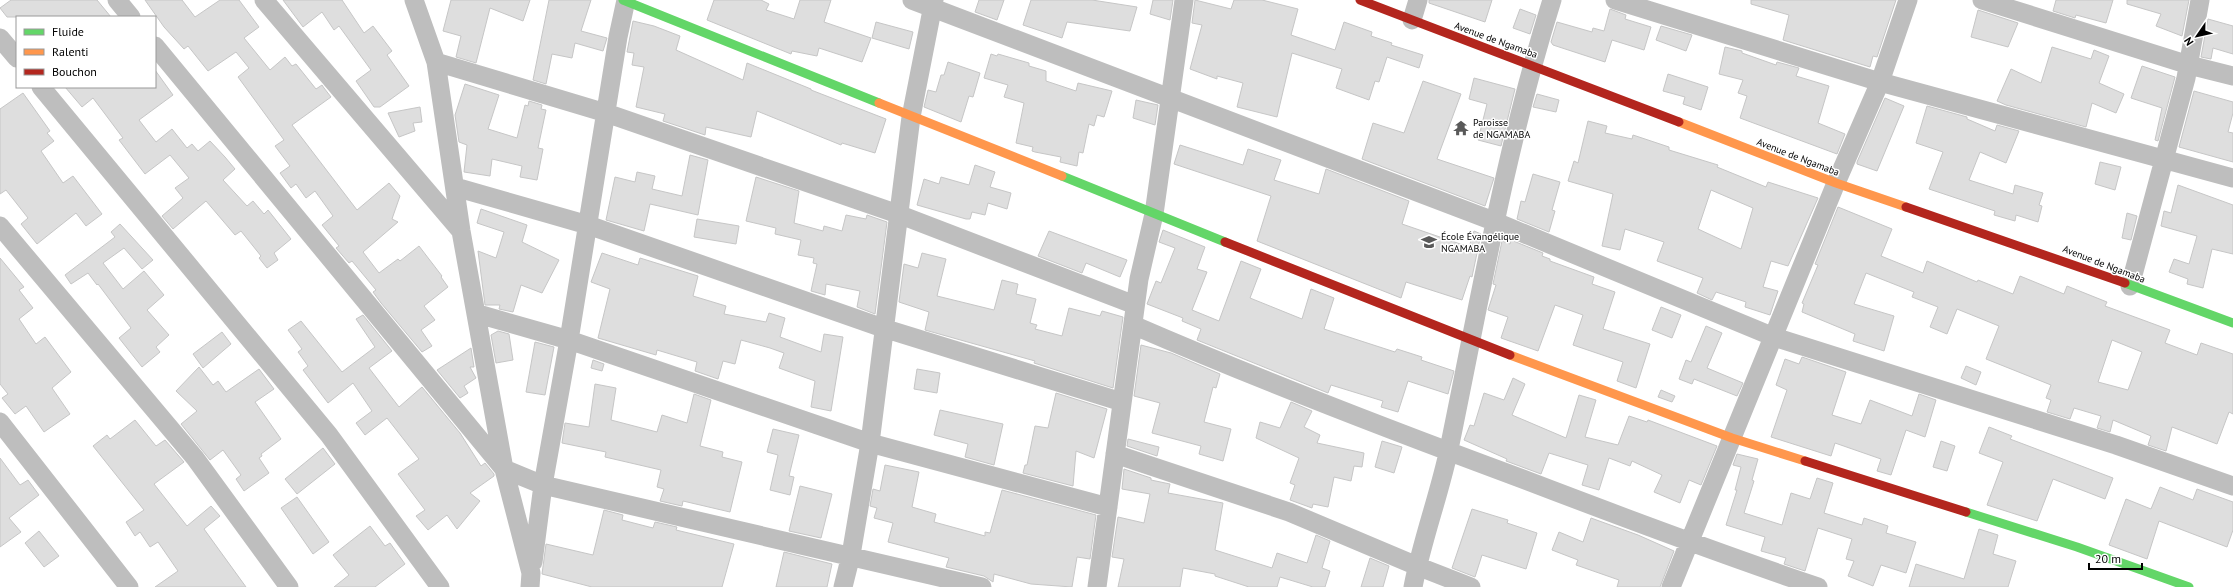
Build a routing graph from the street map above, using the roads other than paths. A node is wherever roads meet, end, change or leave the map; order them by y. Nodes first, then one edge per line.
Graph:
1 (117, 0) edge
2 (264, 0) edge
3 (414, 0) edge
4 (625, 0) edge
5 (912, 0) edge
6 (1184, 0) edge
7 (1360, 0) edge
8 (1418, 0) edge
9 (1552, 0) edge
10 (1615, 0) edge
11 (1908, 0) edge
12 (1982, 0) edge
13 (2200, 0) edge
14 (934, 4) edge
15 (130, 16) edge
16 (1412, 20) junction
17 (0, 38) edge
18 (156, 47) edge
19 (16, 57) edge
20 (436, 62) junction
21 (1532, 65) junction
22 (2189, 65) junction
23 (2233, 76) edge
24 (1880, 82) junction
25 (42, 88) edge
26 (1171, 98) junction
27 (606, 113) junction
28 (911, 117) junction
29 (2165, 159) junction
30 (2233, 178) edge
31 (1836, 184) junction
32 (455, 187) junction
33 (898, 214) junction
34 (1154, 214) junction
35 (1496, 222) junction
36 (588, 225) junction
37 (0, 226) edge
38 (461, 231) junction
39 (2130, 286) junction
40 (1135, 304) junction
41 (478, 314) junction
42 (2233, 323) edge
43 (1133, 325) junction
44 (883, 328) junction
45 (1774, 337) junction
46 (569, 340) junction
47 (1471, 340) junction
48 (1122, 402) junction
49 (0, 422) edge
50 (1732, 438) junction
51 (870, 443) junction
52 (1448, 453) junction
53 (1115, 454) junction
54 (504, 469) junction
55 (542, 485) junction
56 (2233, 486) edge
57 (1108, 507) junction
58 (1689, 542) junction
59 (851, 555) junction
60 (1417, 566) junction
61 (531, 580) edge
62 (130, 587) edge
63 (289, 587) edge
64 (440, 587) edge
65 (843, 587) edge
66 (982, 587) edge
67 (1097, 587) edge
68 (1413, 587) edge
69 (1471, 587) edge
70 (1671, 587) edge
71 (1818, 587) edge
72 (2189, 587) edge

1 - 15 street
2 - 38 street
3 - 20 street
4 - 27 street
4 - 28 street
5 - 14 street
6 - 26 street
7 - 16 street, Avenue de Ngamaba
8 - 16 street
9 - 21 street
10 - 24 street
11 - 24 street
12 - 22 street
13 - 22 street
14 - 26 street
14 - 28 street
16 - 21 street, Avenue de Ngamaba
17 - 19 street
18 - 54 street
20 - 27 street
20 - 32 street
21 - 31 street, Avenue de Ngamaba
21 - 35 street
22 - 23 street
22 - 29 street
24 - 29 street
24 - 31 street
25 - 64 street
26 - 34 street
26 - 35 street
27 - 33 street
27 - 36 street
28 - 33 street
28 - 34 street
29 - 30 street
29 - 39 street
31 - 39 street, Avenue de Ngamaba
31 - 45 street
32 - 36 street
32 - 38 street
33 - 40 street
33 - 44 street
34 - 40 street
34 - 47 street
35 - 45 street
35 - 47 street
36 - 44 street
36 - 46 street
37 - 63 street
38 - 41 street
39 - 42 street, Avenue de Ngamaba
40 - 43 street
41 - 46 street
41 - 54 street
43 - 48 street
43 - 52 street
44 - 48 street
44 - 51 street
45 - 50 street
45 - 56 street
46 - 51 street
46 - 55 street
47 - 50 street
47 - 52 street
48 - 53 street
49 - 62 street
50 - 58 street
50 - 72 street
51 - 57 street
51 - 59 street
52 - 58 street
52 - 60 street
53 - 57 street
53 - 60 street
54 - 55 street
54 - 61 street
55 - 59 street
55 - 61 street
57 - 67 street
58 - 70 street
58 - 71 street
59 - 65 street
59 - 66 street
60 - 68 street
60 - 69 street

